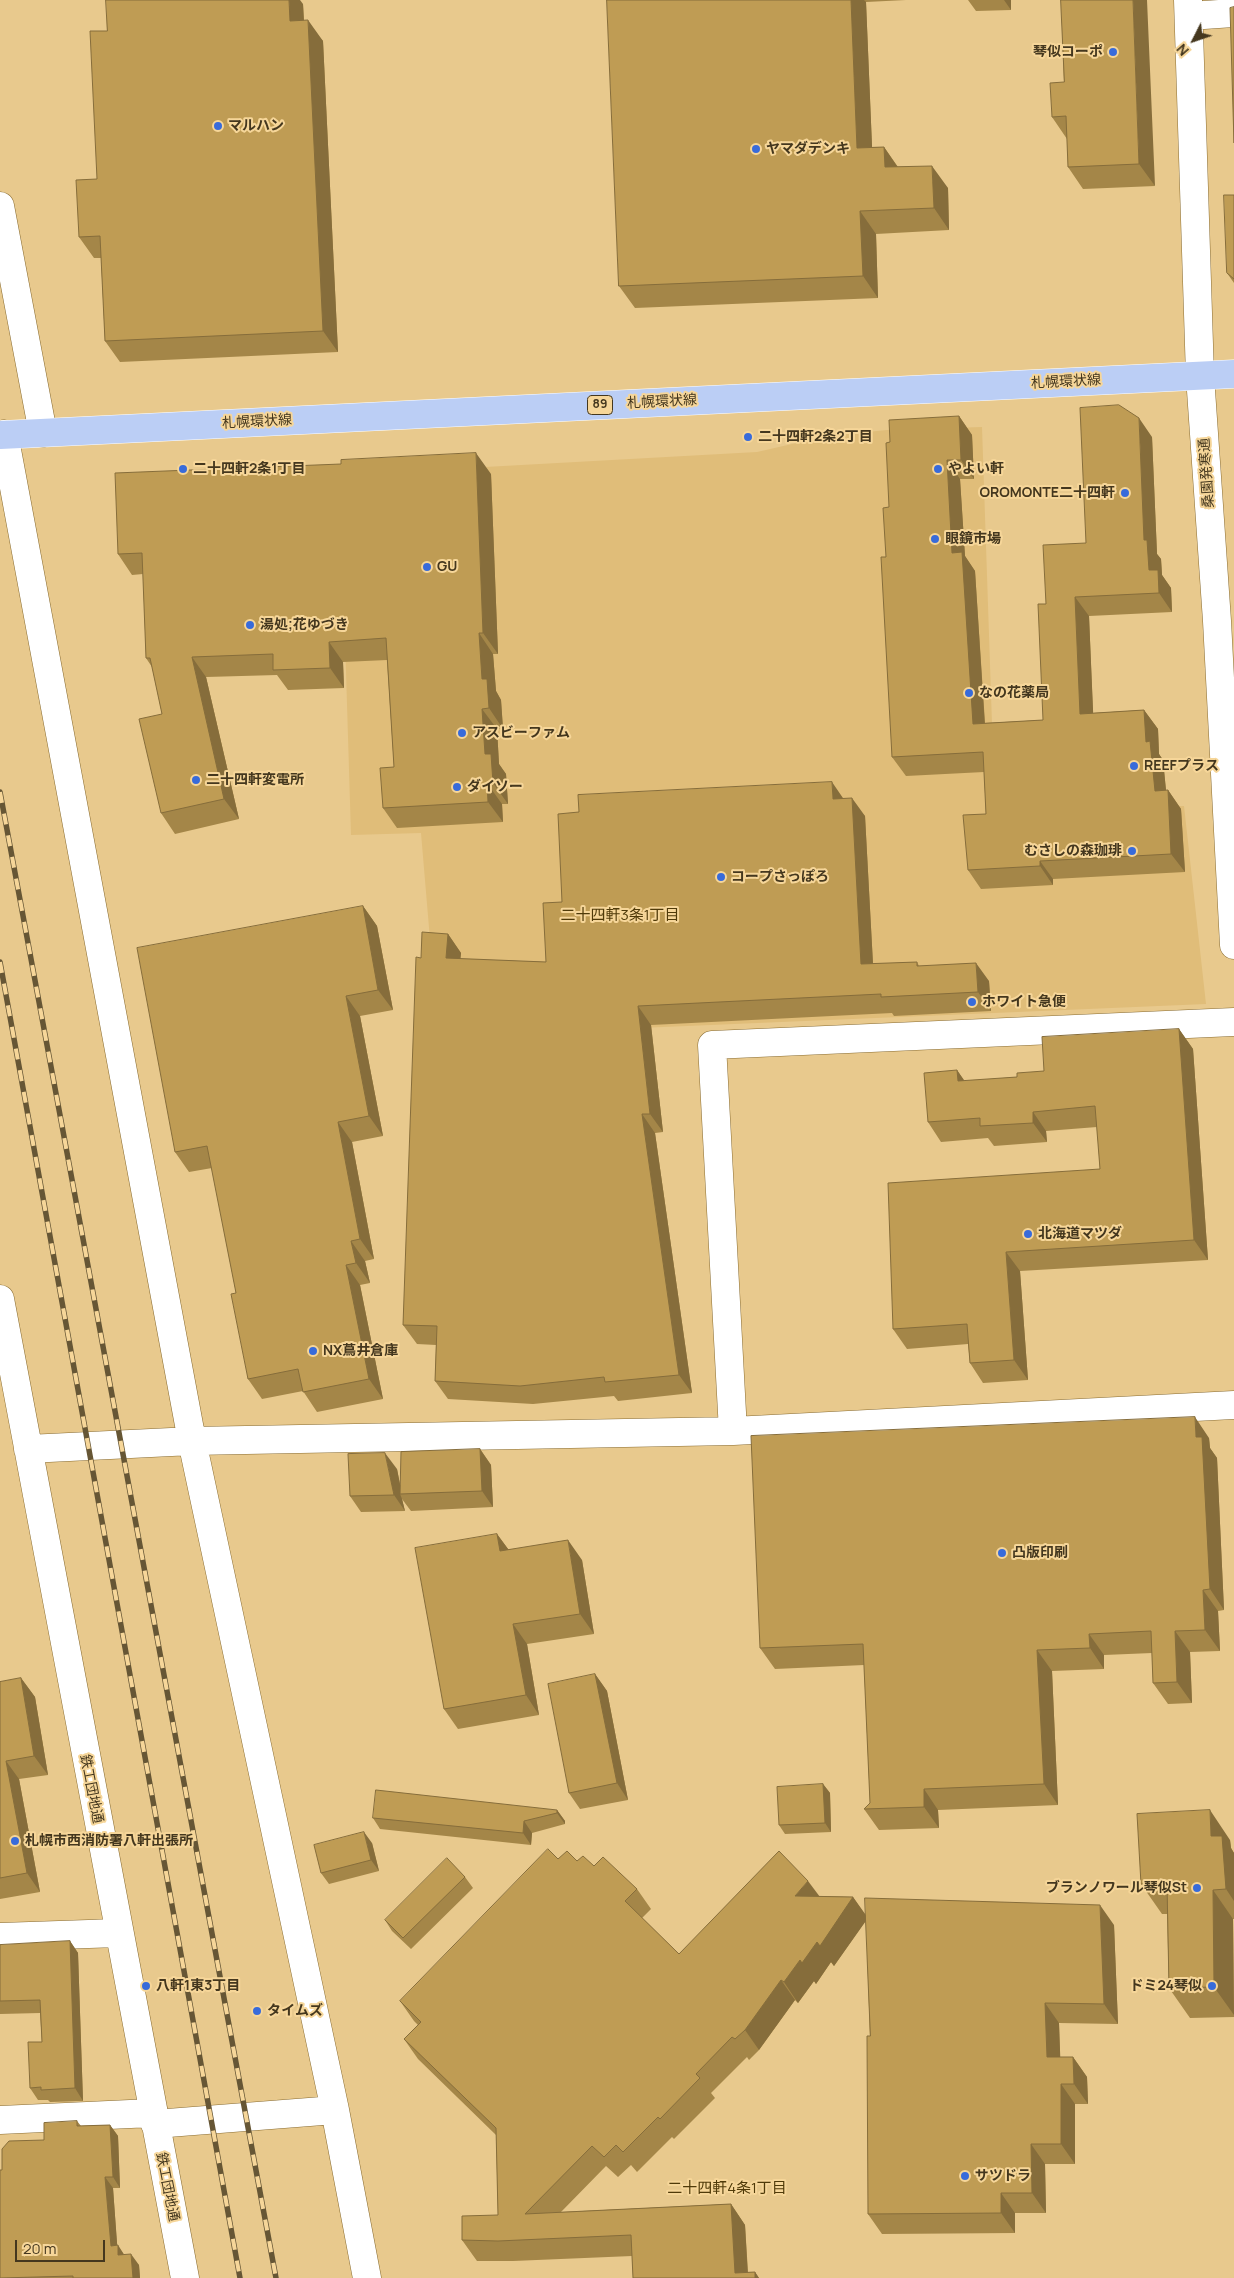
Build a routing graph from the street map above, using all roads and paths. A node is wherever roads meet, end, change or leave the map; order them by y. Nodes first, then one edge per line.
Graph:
1 (1188, 8) edge
2 (1234, 13) edge
3 (0, 206) edge
4 (1234, 374) edge
5 (1200, 376) junction
6 (43, 433) junction
7 (2, 434) edge
8 (1225, 620) edge
9 (1234, 945) edge
10 (1234, 1022) edge
11 (0, 1299) edge
12 (1234, 1405) edge
13 (734, 1431) junction
14 (192, 1442) junction
15 (28, 1449) junction
16 (118, 1933) junction
17 (0, 1937) edge
18 (335, 2110) junction
19 (154, 2118) junction
20 (0, 2120) edge
21 (185, 2278) edge
22 (366, 2278) edge

1 - 2 street
1 - 5 street, 桑園発寒通
3 - 6 street
4 - 5 main road, 札幌環状線 / 89
5 - 6 main road, 札幌環状線 / 89
5 - 8 street, 桑園発寒通
6 - 7 main road, 札幌環状線 / 89
7 - 14 street
8 - 9 street, 桑園発寒通
10 - 13 street
11 - 15 street, 鉄工団地通
12 - 13 street
13 - 14 street
14 - 15 street
14 - 18 street
15 - 16 street, 鉄工団地通
16 - 17 street
16 - 19 street, 鉄工団地通
18 - 19 street
18 - 22 street
19 - 20 street
19 - 21 street, 鉄工団地通

